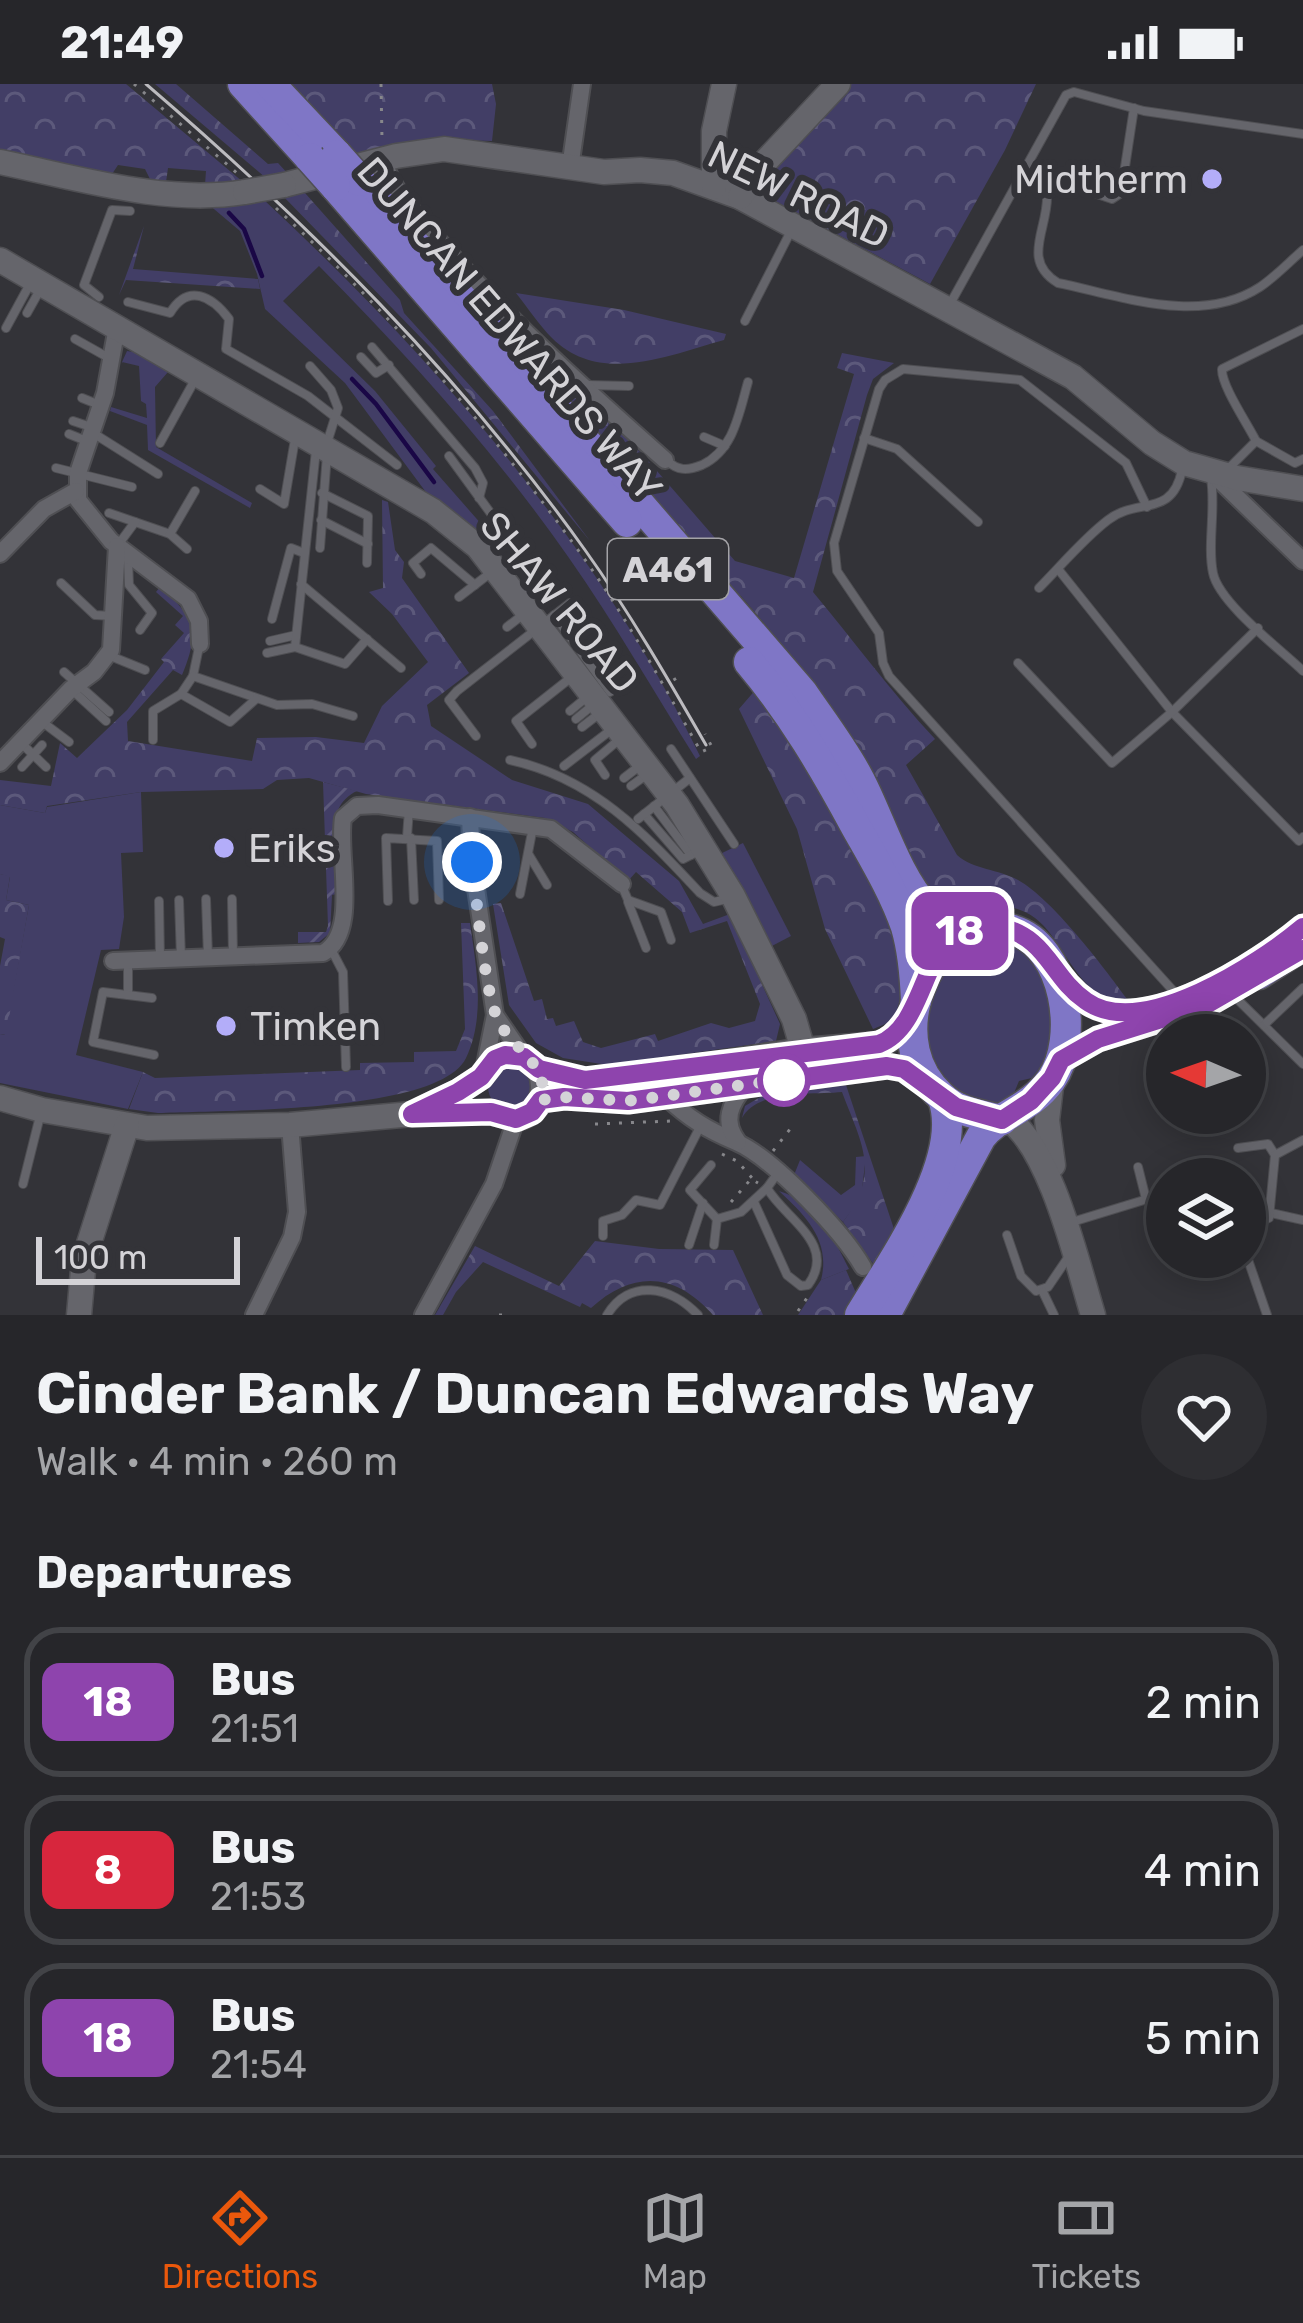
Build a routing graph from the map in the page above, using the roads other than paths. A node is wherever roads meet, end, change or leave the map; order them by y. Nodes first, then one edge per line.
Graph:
1 (243, 84) edge
2 (270, 84) edge
3 (582, 84) edge
4 (724, 84) edge
5 (838, 84) edge
6 (1134, 108) junction
7 (1303, 134) edge
8 (323, 156) junction
9 (0, 162) edge
10 (570, 168) junction
11 (1022, 173) junction
12 (360, 176) junction
13 (714, 187) junction
14 (1040, 188) junction
15 (740, 197) junction
16 (132, 206) junction
17 (792, 228) junction
18 (1303, 250) edge
19 (0, 260) edge
20 (38, 281) junction
21 (98, 299) junction
22 (128, 302) dead end
23 (947, 310) junction
24 (27, 313) dead end
25 (745, 322) dead end
26 (117, 327) junction
27 (6, 328) dead end
28 (1303, 329) edge
29 (75, 339) dead end
30 (372, 346) dead end
31 (361, 357) dead end
32 (111, 359) junction
33 (389, 364) junction
34 (310, 366) dead end
35 (198, 375) junction
36 (748, 382) dead end
37 (579, 384) junction
38 (629, 386) dead end
39 (82, 398) dead end
40 (102, 406) junction
41 (335, 418) junction
42 (74, 421) dead end
43 (68, 434) dead end
44 (92, 434) junction
45 (704, 437) dead end
46 (164, 439) dead end
47 (864, 439) junction
48 (1256, 441) junction
49 (316, 444) junction
50 (726, 447) junction
51 (449, 456) dead end
52 (665, 460) joint
53 (1303, 460) edge
54 (1184, 463) junction
55 (274, 464) dead end
56 (397, 465) dead end
57 (56, 468) dead end
58 (1217, 472) junction
59 (289, 473) junction
60 (158, 474) dead end
61 (132, 487) dead end
62 (65, 489) junction
63 (260, 489) dead end
64 (1303, 489) edge
65 (195, 491) dead end
66 (322, 494) junction
67 (479, 498) junction
68 (1147, 508) junction
69 (109, 513) dead end
70 (321, 520) junction
71 (135, 522) junction
72 (978, 522) dead end
73 (170, 534) junction
74 (508, 537) junction
75 (523, 543) dead end
76 (368, 544) junction
77 (320, 548) dead end
78 (187, 549) dead end
79 (122, 550) junction
80 (0, 554) edge
81 (304, 554) junction
82 (1303, 561) edge
83 (368, 563) dead end
84 (453, 567) junction
85 (1058, 569) junction
86 (485, 570) junction
87 (421, 574) dead end
88 (442, 575) dead end
89 (61, 584) dead end
90 (301, 584) junction
91 (1039, 588) dead end
92 (264, 594) dead end
93 (278, 597) junction
94 (459, 597) dead end
95 (115, 616) junction
96 (580, 617) dead end
97 (540, 618) junction
98 (272, 619) dead end
99 (507, 627) dead end
100 (1258, 628) junction
101 (140, 630) dead end
102 (296, 635) junction
103 (367, 639) junction
104 (270, 641) dead end
105 (200, 644) joint
106 (295, 647) junction
107 (267, 653) dead end
108 (101, 660) junction
109 (1018, 663) dead end
110 (401, 668) dead end
111 (145, 670) dead end
112 (1303, 671) edge
113 (193, 676) junction
114 (71, 682) junction
115 (181, 694) junction
116 (257, 698) junction
117 (603, 704) junction
118 (42, 712) junction
119 (1172, 712) junction
120 (353, 716) dead end
121 (108, 717) dead end
122 (476, 736) dead end
123 (153, 740) dead end
124 (69, 742) dead end
125 (532, 744) dead end
126 (18, 748) edge
127 (671, 749) dead end
128 (510, 760) dead end
129 (564, 766) dead end
130 (46, 767) dead end
131 (605, 776) dead end
132 (690, 778) junction
133 (662, 800) junction
134 (410, 809) junction
135 (470, 817) junction
136 (533, 826) junction
137 (1303, 837) edge
138 (409, 838) junction
139 (734, 844) dead end
140 (698, 851) junction
141 (528, 854) junction
142 (547, 885) dead end
143 (625, 892) junction
144 (520, 894) dead end
145 (734, 896) junction
146 (206, 899) dead end
147 (232, 899) dead end
148 (179, 900) dead end
149 (439, 900) dead end
150 (159, 901) dead end
151 (388, 901) dead end
152 (414, 901) dead end
153 (980, 922) junction
154 (1303, 927) edge
155 (671, 940) dead end
156 (646, 948) dead end
157 (331, 949) junction
158 (1303, 949) edge
159 (233, 956) junction
160 (208, 957) junction
161 (182, 958) junction
162 (160, 959) junction
163 (121, 961) joint
164 (1060, 978) junction
165 (1303, 988) edge
166 (1232, 993) junction
167 (128, 995) junction
168 (152, 998) dead end
169 (1180, 999) junction
170 (914, 1009) junction
171 (1253, 1014) edge
172 (495, 1016) junction
173 (1266, 1023) edge
174 (1266, 1027) edge
175 (803, 1050) junction
176 (154, 1054) dead end
177 (883, 1055) junction
178 (837, 1059) junction
179 (532, 1063) junction
180 (1303, 1064) edge
181 (346, 1067) dead end
182 (1057, 1070) junction
183 (483, 1074) junction
184 (938, 1093) junction
185 (739, 1094) junction
186 (666, 1097) junction
187 (0, 1098) edge
188 (541, 1100) junction
189 (42, 1110) junction
190 (412, 1114) junction
191 (503, 1115) junction
192 (1004, 1119) junction
193 (127, 1125) junction
194 (290, 1125) junction
195 (236, 1128) junction
196 (699, 1129) junction
197 (1303, 1140) edge
198 (1238, 1148) dead end
199 (741, 1150) junction
200 (1275, 1155) junction
201 (711, 1165) dead end
202 (1138, 1167) dead end
203 (772, 1181) junction
204 (23, 1184) dead end
205 (106, 1188) junction
206 (1146, 1199) joint
207 (754, 1202) junction
208 (703, 1203) junction
209 (1271, 1213) junction
210 (717, 1219) junction
211 (1266, 1219) edge
212 (1303, 1220) edge
213 (1064, 1222) junction
214 (1007, 1235) dead end
215 (603, 1236) dead end
216 (689, 1245) dead end
217 (714, 1245) dead end
218 (1073, 1250) junction
219 (863, 1267) dead end
220 (1254, 1278) edge
221 (1043, 1292) junction
222 (79, 1315) edge
223 (254, 1315) edge
224 (422, 1315) edge
225 (607, 1315) edge
226 (698, 1315) edge
227 (860, 1315) edge
228 (885, 1315) edge
229 (1054, 1315) edge
230 (1093, 1315) edge
231 (1267, 1315) edge

1 - 8 highway, DUNCAN EDWARDS WAY / A461
2 - 8 highway, DUNCAN EDWARDS WAY / A461
3 - 10 street
4 - 13 street
5 - 15 street
6 - 7 lane
6 - 11 lane
6 - 14 lane
8 - 12 highway, DUNCAN EDWARDS WAY / A461, bridge
9 - 16 street, NEW ROAD
10 - 12 street, NEW ROAD
10 - 13 street, NEW ROAD
11 - 14 lane
11 - 23 lane
12 - 16 street, NEW ROAD, bridge
12 - 37 street
12 - 153 highway, DUNCAN EDWARDS WAY / A461
12 - 170 highway, DUNCAN EDWARDS WAY / A461
13 - 15 street, NEW ROAD
14 - 18 lane
15 - 17 street, NEW ROAD
16 - 21 lane
17 - 23 street, NEW ROAD
17 - 25 lane
19 - 20 street, SHAW ROAD
20 - 21 street, SHAW ROAD
20 - 24 lane
20 - 27 lane
21 - 26 street, SHAW ROAD
22 - 41 lane
23 - 54 street, NEW ROAD
26 - 32 street
26 - 35 street, SHAW ROAD
28 - 48 lane
29 - 32 lane
30 - 33 lane
31 - 33 lane
32 - 40 street
33 - 67 lane
34 - 41 lane
35 - 46 lane
35 - 49 street, SHAW ROAD
36 - 50 lane
37 - 38 lane
37 - 52 street
39 - 40 lane
40 - 44 street
41 - 49 lane
41 - 56 lane
42 - 44 lane
43 - 44 lane
44 - 60 lane
44 - 62 street
45 - 50 lane
47 - 68 lane
47 - 72 lane
47 - 169 lane
48 - 53 lane
48 - 58 lane
49 - 59 lane
49 - 66 lane
49 - 81 lane
49 - 86 street, SHAW ROAD
50 - 52 lane
51 - 67 lane
54 - 58 street, NEW ROAD
54 - 68 lane
55 - 59 lane
57 - 62 lane
58 - 64 street, NEW ROAD
58 - 82 street
58 - 100 lane
59 - 63 lane
61 - 62 lane
62 - 79 street
62 - 80 street
65 - 73 lane
66 - 70 lane
66 - 76 lane
67 - 74 lane
68 - 85 lane
69 - 71 lane
70 - 76 lane
70 - 77 lane
71 - 73 lane
71 - 79 lane
73 - 78 lane
74 - 75 lane
74 - 86 lane
76 - 83 lane
79 - 95 street
79 - 101 lane
79 - 105 street
81 - 90 lane
81 - 93 lane
84 - 86 lane
84 - 87 lane
84 - 88 lane
85 - 91 lane
85 - 119 lane
86 - 94 lane
86 - 97 street, SHAW ROAD
89 - 95 lane
90 - 102 lane
90 - 103 lane
92 - 93 lane
93 - 98 lane
95 - 108 street
96 - 97 lane
97 - 99 lane
97 - 117 street, SHAW ROAD
97 - 117 lane
97 - 122 lane
100 - 112 lane
100 - 119 lane
102 - 104 lane
102 - 106 lane
103 - 106 lane
103 - 110 lane
105 - 113 lane
106 - 107 lane
108 - 111 lane
108 - 114 street
109 - 119 lane
113 - 115 lane
113 - 116 lane
114 - 118 street
114 - 121 lane
115 - 116 lane
115 - 123 lane
116 - 120 lane
117 - 117 lane
117 - 125 lane
117 - 129 lane
117 - 131 lane
117 - 133 street, SHAW ROAD
118 - 124 lane
118 - 126 street
119 - 137 lane
126 - 130 lane
127 - 132 lane
128 - 145 lane
132 - 133 lane
132 - 139 lane
133 - 140 street, SHAW ROAD
133 - 140 lane
134 - 135 street
134 - 138 lane
134 - 157 street
135 - 136 street
135 - 172 street
136 - 141 lane
136 - 143 street
138 - 149 lane
138 - 151 lane
138 - 152 lane
140 - 145 street, SHAW ROAD
141 - 142 lane
141 - 144 lane
143 - 155 lane
143 - 156 lane
145 - 175 street, SHAW ROAD
146 - 160 lane
147 - 159 lane
148 - 161 lane
150 - 162 lane
153 - 164 highway, A461
153 - 170 highway
154 - 169 main road
157 - 159 street
157 - 181 lane
158 - 166 main road
159 - 160 street
160 - 161 street
161 - 162 street
162 - 163 street
163 - 167 lane
164 - 169 main road
164 - 182 highway
165 - 173 lane
166 - 171 lane
166 - 182 main road
167 - 168 lane
167 - 176 lane
170 - 177 street
170 - 184 highway, A461
172 - 179 street
172 - 183 street
174 - 180 lane
175 - 178 street
175 - 179 street
177 - 178 street
177 - 184 street
178 - 185 street
179 - 183 street
179 - 188 street
182 - 192 highway
182 - 213 street
183 - 190 street
183 - 191 street
184 - 192 highway
184 - 227 highway, A461
185 - 186 street
185 - 196 street
185 - 199 street
186 - 188 street
186 - 196 street
187 - 189 street
188 - 191 street
189 - 193 street
189 - 204 lane
190 - 191 street
190 - 194 street
191 - 224 street
192 - 213 street
192 - 228 highway
193 - 195 street
193 - 205 street
194 - 195 street
194 - 223 street
195 - 205 street
196 - 199 street
196 - 215 lane
197 - 200 lane
198 - 200 lane
199 - 203 street
200 - 209 lane
201 - 208 lane
202 - 206 lane
203 - 207 lane
203 - 207 lane
203 - 219 street
205 - 222 street
206 - 213 lane
207 - 210 lane
208 - 210 lane
208 - 216 lane
209 - 211 lane
209 - 212 lane
210 - 217 lane
213 - 218 street
214 - 221 lane
218 - 221 lane
218 - 230 street
220 - 231 lane
221 - 229 lane
225 - 226 lane

